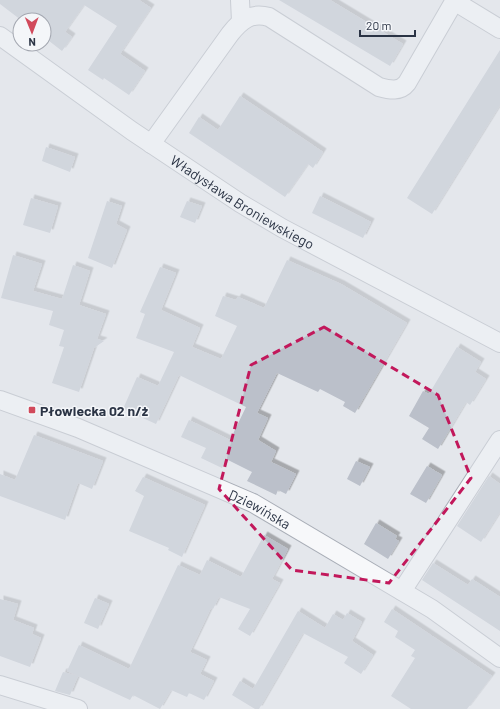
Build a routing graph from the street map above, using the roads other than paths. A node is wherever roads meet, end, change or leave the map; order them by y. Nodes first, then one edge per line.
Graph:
1 (240, 0) edge
2 (455, 1) edge
3 (241, 21) junction
4 (500, 29) edge
5 (0, 36) edge
6 (151, 144) junction
7 (500, 343) edge
8 (0, 400) edge
9 (500, 440) edge
10 (402, 591) junction
11 (500, 658) edge
12 (0, 685) edge
13 (78, 709) edge

1 - 3 street
2 - 3 street
2 - 4 street
3 - 6 street
5 - 6 street, Władysława Broniewskiego
6 - 7 street, Władysława Broniewskiego
8 - 10 street, Dziewińska
9 - 10 street
10 - 11 street, Dziewińska
12 - 13 street

